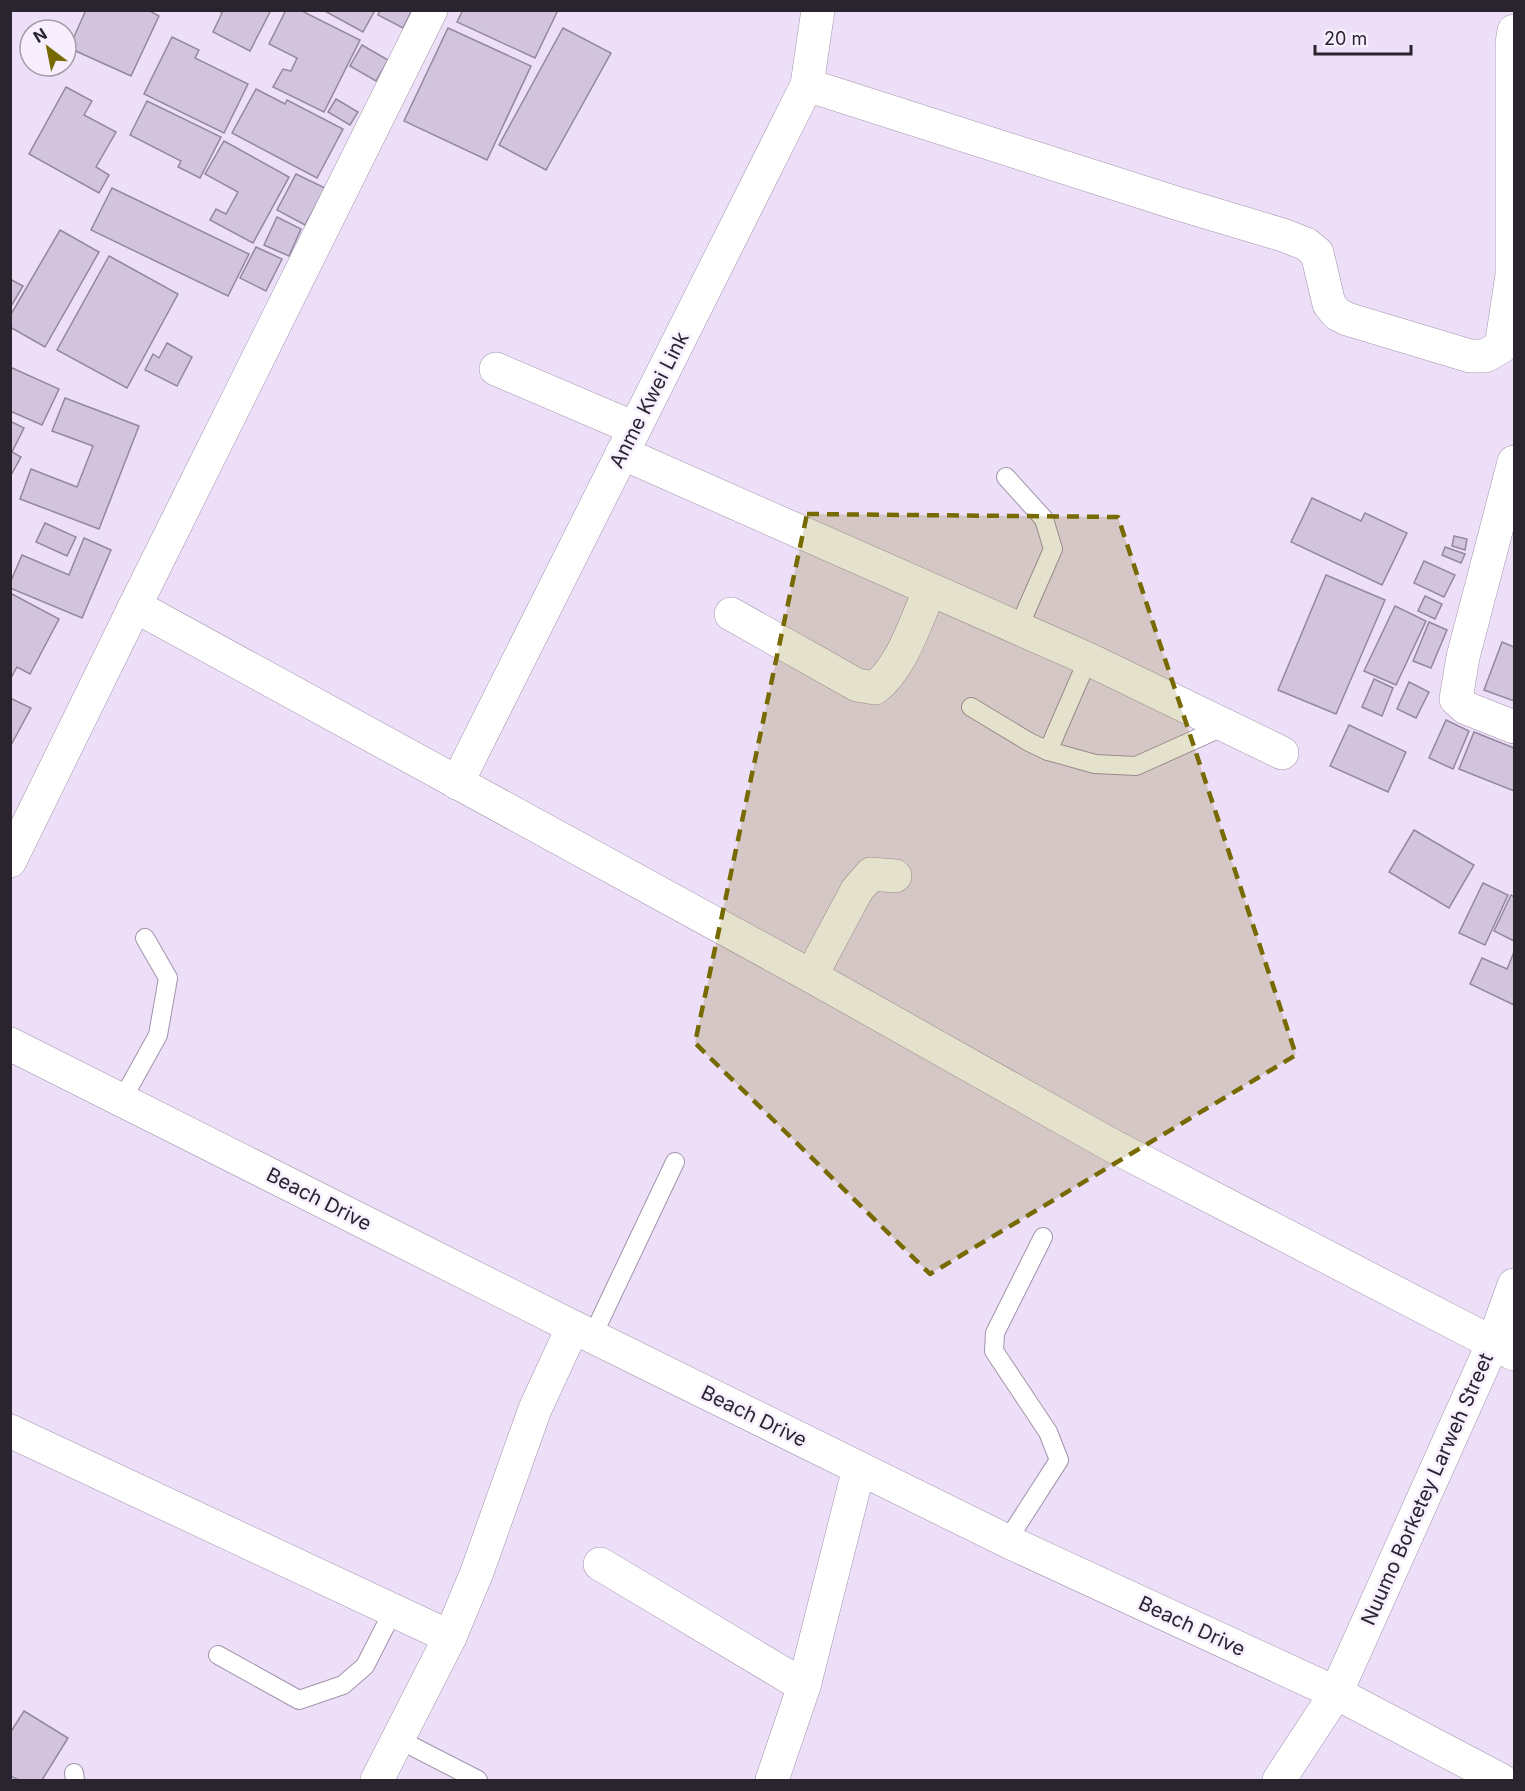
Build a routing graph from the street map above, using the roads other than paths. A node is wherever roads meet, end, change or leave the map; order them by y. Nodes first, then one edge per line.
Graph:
1 (431, 10) edge
2 (818, 10) edge
3 (1515, 31) edge
4 (807, 85) junction
5 (496, 369) dead end
6 (628, 441) junction
7 (1515, 462) edge
8 (1006, 477) dead end
9 (930, 590) junction
10 (135, 606) junction
11 (731, 614) dead end
12 (1018, 629) junction
13 (1088, 659) junction
14 (971, 707) dead end
15 (1226, 726) junction
16 (1515, 727) edge
17 (1048, 751) junction
18 (1282, 753) dead end
19 (457, 783) junction
20 (10, 861) edge
21 (895, 876) dead end
22 (145, 938) dead end
23 (811, 976) junction
24 (10, 1044) edge
25 (122, 1100) junction
26 (675, 1162) dead end
27 (1043, 1237) dead end
28 (1515, 1285) edge
29 (582, 1332) junction
30 (1504, 1349) edge
31 (10, 1431) edge
32 (859, 1468) junction
33 (1006, 1541) junction
34 (600, 1564) dead end
35 (393, 1611) junction
36 (450, 1637) junction
37 (218, 1655) dead end
38 (804, 1686) junction
39 (1336, 1693) junction
40 (398, 1739) junction
41 (377, 1780) edge
42 (478, 1780) edge
43 (772, 1780) edge
44 (1279, 1780) edge
45 (1501, 1780) edge

1 - 10 street
2 - 4 street, Anme Kwei Link
3 - 4 street
4 - 6 street, Anme Kwei Link
5 - 6 street
6 - 9 street
6 - 19 street, Anme Kwei Link
7 - 16 street
8 - 12 lane
9 - 11 street
9 - 12 street
10 - 19 street
10 - 20 street
12 - 13 street
13 - 15 street
13 - 17 lane
14 - 17 lane
15 - 17 lane
15 - 18 street
19 - 23 street
21 - 23 street
22 - 25 lane
23 - 30 street
24 - 25 street, Beach Drive
25 - 29 street, Beach Drive
26 - 29 lane
27 - 33 lane
28 - 30 street, Nuumo Borketey Larweh Street
29 - 32 street, Beach Drive
29 - 36 street
30 - 39 street, Nuumo Borketey Larweh Street
31 - 35 street
32 - 33 street, Beach Drive
32 - 38 street
33 - 39 street, Beach Drive
34 - 38 street
35 - 36 street
35 - 37 lane
36 - 40 street
38 - 43 street
39 - 44 street, Nuumo Borketey Larweh Street
39 - 45 street, Beach Drive
40 - 41 street
40 - 42 lane

